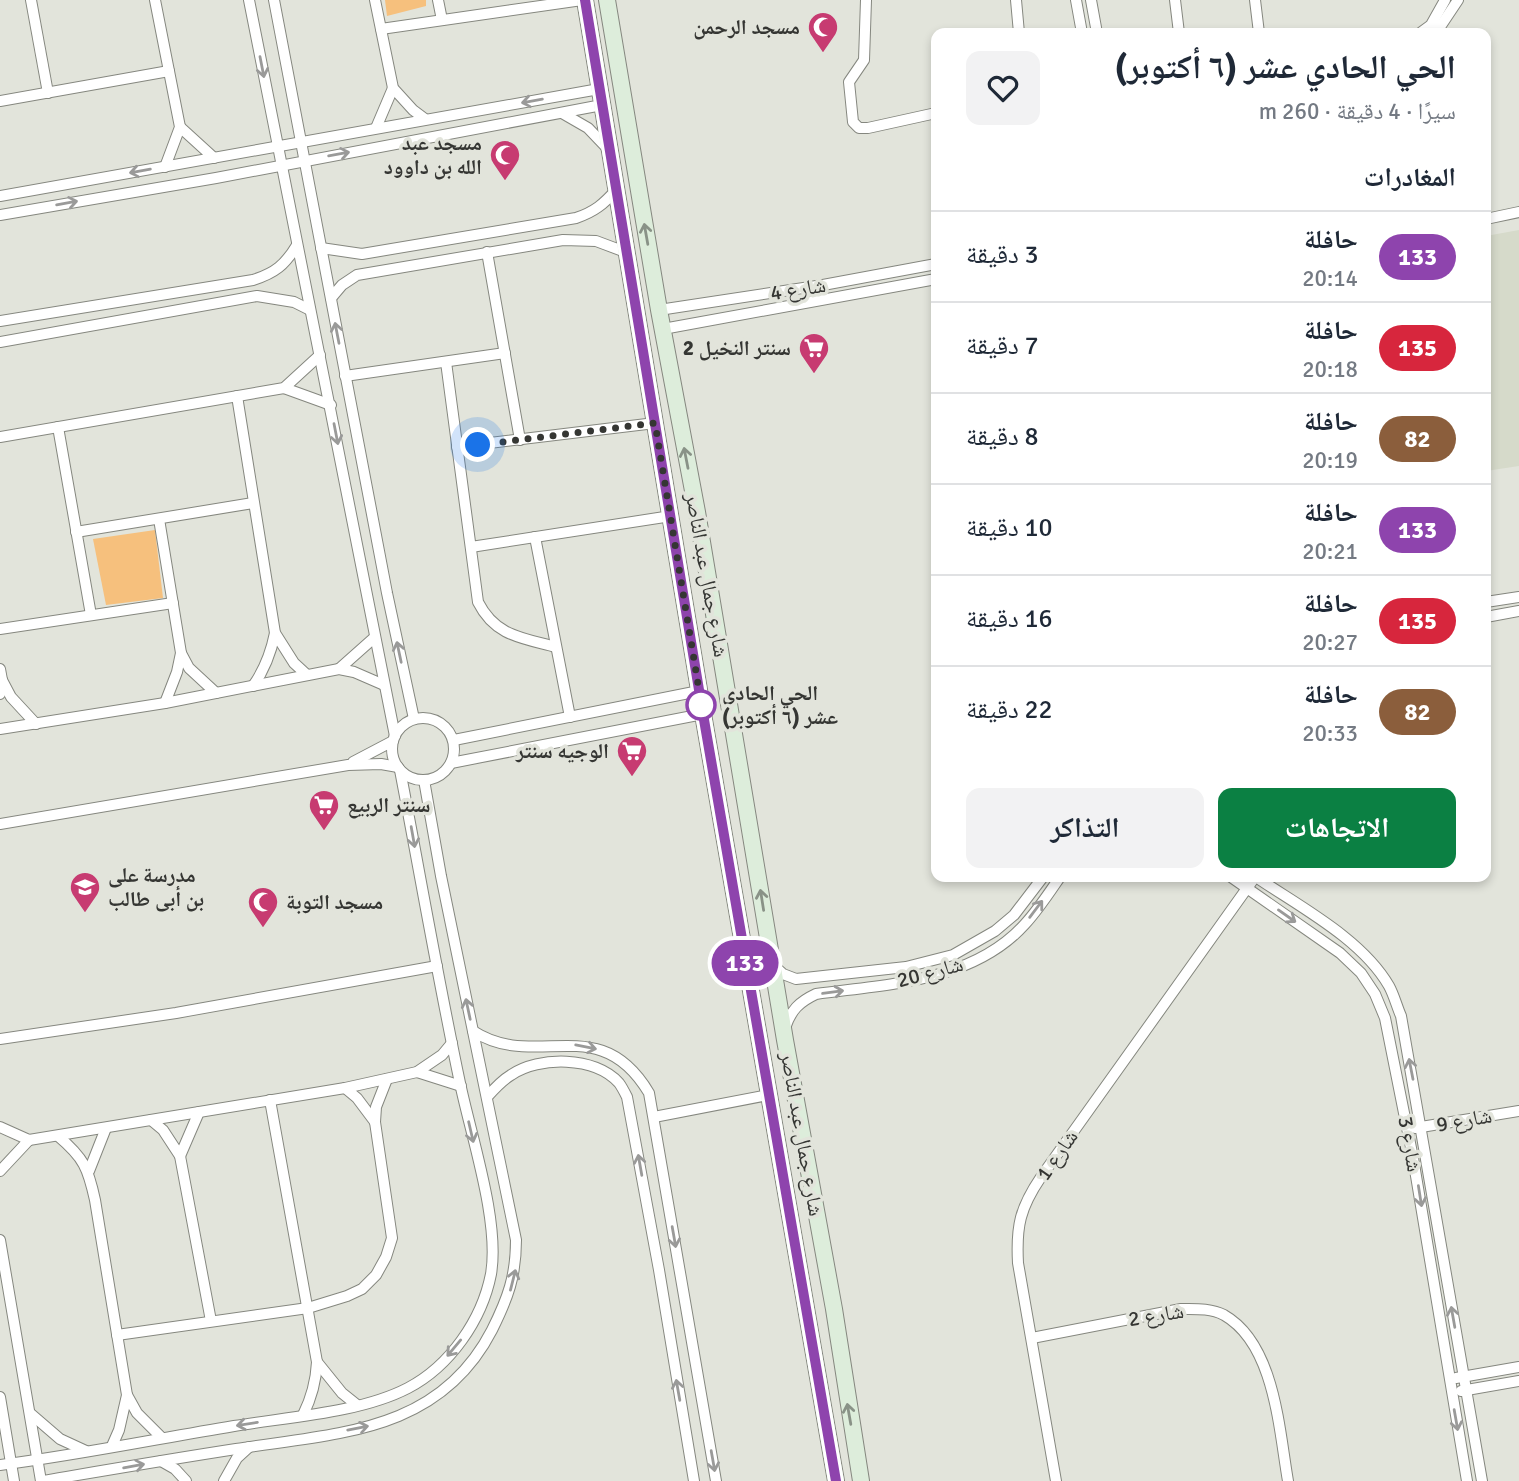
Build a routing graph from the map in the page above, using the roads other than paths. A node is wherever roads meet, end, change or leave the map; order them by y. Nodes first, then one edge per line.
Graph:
1 (31, 0) edge
2 (155, 0) edge
3 (249, 0) edge
4 (274, 0) edge
5 (375, 0) edge
6 (438, 0) edge
7 (584, 0) edge
8 (607, 0) edge
9 (866, 0) edge
10 (1016, 0) edge
11 (1076, 0) edge
12 (1091, 0) edge
13 (1175, 0) edge
14 (1255, 0) edge
15 (1445, 0) edge
16 (1458, 0) edge
17 (442, 20) junction
18 (1019, 28) edge
19 (1081, 28) edge
20 (1096, 28) edge
21 (1178, 28) edge
22 (1258, 28) edge
23 (1427, 28) edge
24 (1439, 28) edge
25 (381, 29) junction
26 (169, 71) junction
27 (393, 88) junction
28 (48, 93) junction
29 (601, 97) junction
30 (0, 101) edge
31 (562, 113) junction
32 (931, 114) edge
33 (425, 119) junction
34 (180, 127) junction
35 (376, 128) junction
36 (301, 142) junction
37 (278, 146) junction
38 (609, 150) junction
39 (214, 158) junction
40 (304, 160) junction
41 (282, 165) junction
42 (165, 167) junction
43 (616, 190) junction
44 (0, 196) edge
45 (1519, 212) edge
46 (0, 215) edge
47 (576, 218) junction
48 (1491, 218) edge
49 (579, 239) junction
50 (297, 245) junction
51 (321, 248) junction
52 (487, 252) junction
53 (628, 253) junction
54 (931, 265) edge
55 (931, 280) edge
56 (331, 298) junction
57 (310, 310) junction
58 (659, 310) junction
59 (0, 321) edge
60 (663, 329) junction
61 (0, 342) edge
62 (505, 354) junction
63 (320, 355) junction
64 (446, 362) junction
65 (345, 376) junction
66 (284, 388) junction
67 (237, 396) junction
68 (331, 405) junction
69 (655, 423) junction
70 (58, 427) junction
71 (0, 437) edge
72 (520, 440) junction
73 (457, 447) junction
74 (253, 503) junction
75 (671, 516) junction
76 (159, 519) junction
77 (76, 533) junction
78 (535, 537) junction
79 (471, 547) junction
80 (1519, 597) edge
81 (1491, 601) edge
82 (173, 603) junction
83 (1519, 611) edge
84 (91, 615) junction
85 (1491, 616) edge
86 (0, 629) edge
87 (275, 633) junction
88 (374, 636) junction
89 (556, 647) junction
90 (181, 653) junction
91 (339, 669) junction
92 (1, 675) edge
93 (307, 675) junction
94 (384, 685) junction
95 (253, 686) junction
96 (699, 691) junction
97 (216, 693) junction
98 (0, 694) edge
99 (165, 703) junction
100 (703, 714) junction
101 (570, 717) junction
102 (414, 719) junction
103 (36, 724) junction
104 (0, 729) edge
105 (394, 738) junction
106 (454, 740) junction
107 (451, 763) junction
108 (348, 765) junction
109 (399, 768) junction
110 (424, 780) junction
111 (0, 824) edge
112 (1039, 882) edge
113 (1056, 882) edge
114 (1238, 882) edge
115 (1252, 882) edge
116 (1263, 882) edge
117 (1247, 888) junction
118 (773, 964) junction
119 (437, 966) junction
120 (784, 1030) junction
121 (473, 1031) junction
122 (2, 1042) edge
123 (452, 1043) junction
124 (551, 1045) junction
125 (550, 1063) junction
126 (417, 1072) junction
127 (387, 1079) junction
128 (461, 1086) junction
129 (345, 1088) junction
130 (768, 1095) junction
131 (487, 1097) junction
132 (270, 1100) junction
133 (1519, 1111) edge
134 (199, 1112) junction
135 (653, 1117) junction
136 (151, 1121) junction
137 (375, 1122) junction
138 (0, 1127) edge
139 (1422, 1127) junction
140 (106, 1128) junction
141 (1408, 1129) junction
142 (58, 1136) junction
143 (29, 1140) junction
144 (180, 1156) junction
145 (0, 1171) edge
146 (89, 1171) junction
147 (0, 1240) edge
148 (830, 1289) junction
149 (803, 1292) junction
150 (308, 1308) junction
151 (211, 1321) junction
152 (117, 1335) junction
153 (1032, 1338) junction
154 (838, 1339) junction
155 (813, 1346) junction
156 (317, 1362) junction
157 (1519, 1367) edge
158 (1464, 1377) junction
159 (1449, 1380) junction
160 (1519, 1381) edge
161 (1466, 1390) junction
162 (1451, 1393) junction
163 (127, 1395) junction
164 (0, 1404) edge
165 (357, 1405) junction
166 (31, 1414) junction
167 (303, 1415) junction
168 (162, 1438) junction
169 (112, 1446) junction
170 (249, 1447) junction
171 (86, 1451) junction
172 (38, 1459) junction
173 (162, 1461) junction
174 (6, 1464) edge
175 (90, 1477) edge
176 (14, 1481) edge
177 (42, 1481) edge
178 (186, 1481) edge
179 (224, 1481) edge
180 (694, 1481) edge
181 (716, 1481) edge
182 (836, 1481) edge
183 (861, 1481) edge
184 (1056, 1481) edge
185 (1288, 1481) edge
186 (1467, 1481) edge
187 (1482, 1481) edge

1 - 28 street
2 - 26 street
3 -> 37 street
4 - 36 street
5 - 25 street
6 - 17 street
7 - 17 street
7 - 29 main road, شارع جمال عبد الناصر
58 -> 8 main road, شارع جمال عبد الناصر
9 - 32 street
10 - 18 street
11 - 19 street
12 - 20 street
13 - 21 street
14 - 22 street
15 - 23 street
16 - 24 street
17 - 25 street
25 - 27 street
26 - 28 street
26 - 34 street
27 - 33 street
27 - 35 street
28 - 30 street
29 - 31 street
29 -> 33 street
29 - 38 main road, شارع جمال عبد الناصر
31 - 38 street
40 -> 31 street
33 - 35 street
34 - 39 street
34 - 42 street
35 - 36 street
36 - 37 street
36 - 40 street
37 - 39 street
37 - 41 street
38 - 43 main road, شارع جمال عبد الناصر
39 - 42 street
40 - 41 street
40 - 51 street
46 -> 41 street
41 - 50 street
42 -> 44 street
43 - 47 street
43 - 53 main road, شارع جمال عبد الناصر
45 - 48 street
47 - 49 street
47 - 51 street
49 - 52 street
49 - 53 street
50 - 57 street
50 - 59 street
51 - 56 street
52 - 56 street
52 - 62 street
53 - 69 main road, شارع جمال عبد الناصر
54 - 58 street, شارع 4
55 - 60 street, شارع 4
65 -> 56 street
57 - 61 street
57 - 63 street
58 - 60 main road, شارع جمال عبد الناصر
118 -> 60 main road, شارع جمال عبد الناصر
62 - 64 street
62 - 72 street
63 - 66 street
63 - 68 street
64 - 65 street
64 - 73 street
102 -> 65 street
66 - 67 street
66 - 68 street
67 - 70 street
67 - 74 street
68 -> 88 street
69 - 72 street
69 - 75 main road, شارع جمال عبد الناصر
70 - 71 street
70 - 77 street
72 - 73 street
73 - 79 street
74 - 76 street
74 - 87 street
75 - 78 street
75 - 96 main road, شارع جمال عبد الناصر
76 - 77 street
76 - 82 street
77 - 84 street
78 - 79 street
78 - 89 street
79 - 89 street
80 - 81 street
82 - 84 street
82 - 90 street
83 - 85 street
84 - 86 street
87 - 93 street
87 - 95 street
88 - 91 street
88 - 94 street
89 - 101 street
90 - 97 street
90 - 99 street
91 - 93 street
91 - 94 street
92 - 98 street
92 - 103 street
93 - 95 street
94 - 105 street
95 - 97 street
96 - 100 main road, شارع جمال عبد الناصر
96 - 101 street
97 - 99 street
99 - 103 street
100 - 107 street
100 - 130 main road, شارع جمال عبد الناصر
101 - 106 street
102 - 105 street
102 - 106 street
103 - 104 street
105 - 108 street
105 - 109 street
106 - 107 street
107 - 110 street
108 - 109 street
108 - 111 street
109 - 110 street
109 -> 119 street
121 -> 110 street
112 - 118 street, شارع 20
120 -> 113 street, شارع 20
114 - 117 street, شارع 3
115 - 117 street, شارع 1
139 -> 116 street, شارع 3
117 -> 141 street, شارع 3
117 - 153 street, شارع 1
118 - 120 main road, شارع جمال عبد الناصر
119 - 122 street
119 - 123 street
120 - 148 main road, شارع جمال عبد الناصر
121 - 124 street
121 - 131 street
123 - 126 street
123 - 128 street
124 - 125 street
124 -> 135 street
125 - 131 street
180 -> 125 street
126 - 127 street
126 - 128 street
127 - 129 street
127 - 137 street
128 -> 165 street
129 - 132 street
129 - 137 street
130 - 135 street
130 - 149 main road, شارع جمال عبد الناصر
170 -> 131 street
132 - 134 street
132 - 150 street
133 - 139 street, شارع 9
134 - 136 street
134 - 144 street
135 -> 181 street
136 - 140 street
136 - 144 street
137 - 150 street
138 - 143 street
139 - 141 street, شارع 9
158 -> 139 street, شارع 3
140 - 142 street
140 - 146 street
141 -> 159 street, شارع 3
142 - 143 street
142 - 146 street
143 - 145 street
144 - 151 street
146 - 152 street
147 - 166 street
148 - 149 main road
148 - 154 main road, شارع جمال عبد الناصر
149 - 155 main road, شارع جمال عبد الناصر
150 - 151 street
150 - 156 street
151 - 152 street
152 - 163 street
153 - 184 street, شارع 1
153 - 185 street, شارع 2
154 - 155 main road
183 -> 154 main road, شارع جمال عبد الناصر
155 - 182 main road, شارع جمال عبد الناصر
156 - 165 street
156 - 167 street
157 - 158 street
158 - 159 street
158 - 161 street, شارع 3
159 - 162 street, شارع 3
160 - 161 street
161 - 162 street
161 - 187 street, شارع 3
162 -> 186 street, شارع 3
163 - 168 street
163 - 169 street
164 - 174 street
165 - 167 street
166 - 171 street
166 - 172 street
167 -> 168 street
168 - 169 street
169 - 171 street
170 - 173 street
170 - 179 street
171 - 172 street
172 - 174 street
172 - 177 street
175 -> 173 street
173 - 178 street
174 - 176 street
175 - 177 street

